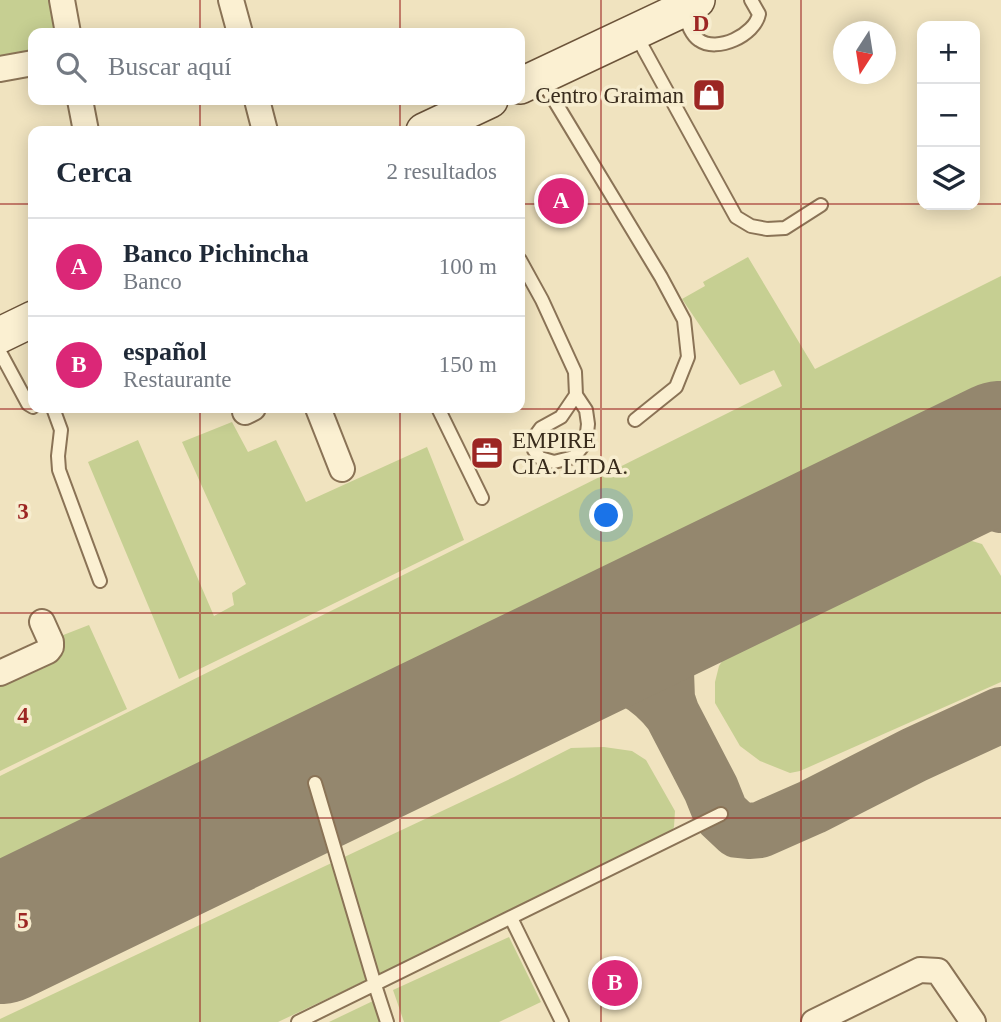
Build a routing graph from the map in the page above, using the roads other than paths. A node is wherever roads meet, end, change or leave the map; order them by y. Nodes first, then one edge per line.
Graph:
1 (62, 0) edge
2 (232, 0) edge
3 (751, 0) edge
4 (682, 5) edge
5 (67, 28) edge
6 (239, 28) edge
7 (634, 32) junction
8 (28, 63) edge
9 (0, 69) edge
10 (530, 81) edge
11 (81, 105) edge
12 (258, 105) edge
13 (481, 105) edge
14 (85, 126) edge
15 (264, 126) edge
16 (442, 126) edge
17 (821, 205) dead end
18 (525, 269) edge
19 (28, 321) edge
20 (0, 335) edge
21 (0, 352) edge
22 (576, 395) junction
23 (28, 404) edge
24 (55, 413) edge
25 (320, 413) edge
26 (440, 413) edge
27 (635, 420) dead end
28 (342, 469) dead end
29 (482, 498) dead end
30 (100, 581) dead end
31 (43, 622) dead end
32 (0, 673) edge
33 (315, 783) dead end
34 (721, 814) dead end
35 (511, 918) junction
36 (375, 985) junction
37 (298, 1022) edge
38 (387, 1022) edge
39 (562, 1022) edge
40 (814, 1022) edge
41 (973, 1022) edge

1 - 5 street
2 - 6 street
3 - 4 lane
4 - 7 main road
7 - 10 main road
7 - 17 lane
8 - 9 street
10 - 27 lane
11 - 14 street
12 - 15 street
13 - 16 main road
18 - 22 lane
19 - 20 main road
21 - 23 lane
22 - 22 lane
24 - 30 lane
25 - 28 street
26 - 29 lane
31 - 32 street
33 - 36 lane
34 - 35 lane
35 - 36 lane
35 - 39 lane
36 - 37 lane
36 - 38 lane
40 - 41 street

